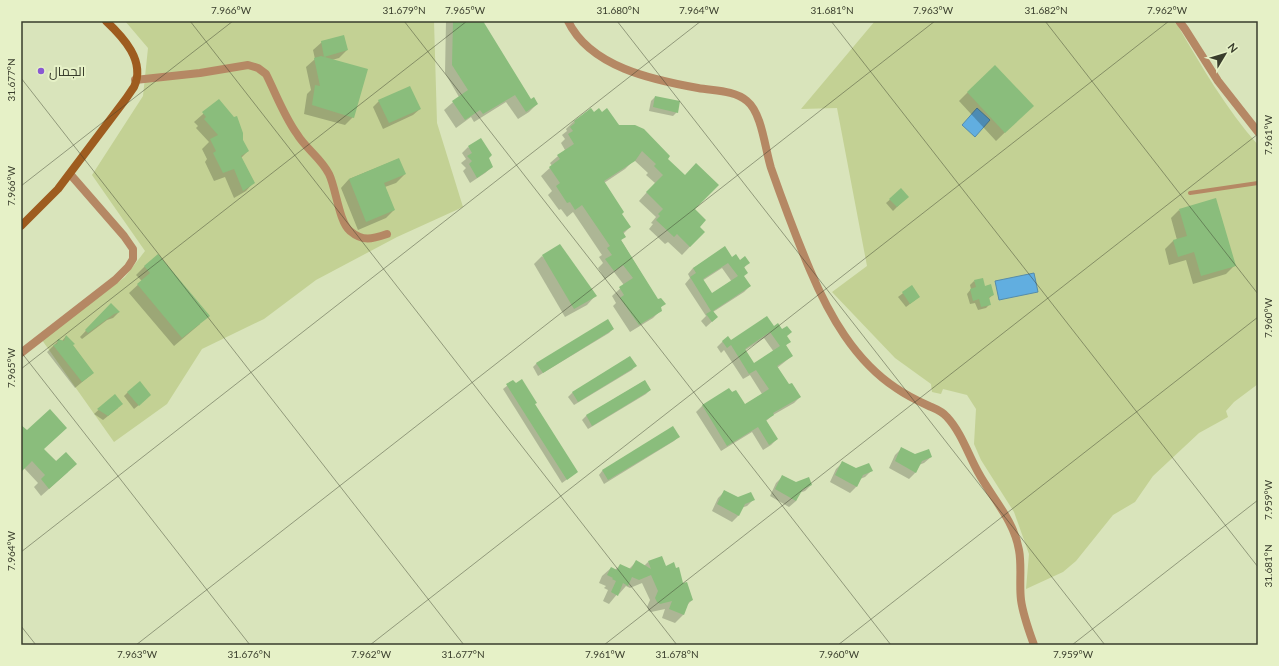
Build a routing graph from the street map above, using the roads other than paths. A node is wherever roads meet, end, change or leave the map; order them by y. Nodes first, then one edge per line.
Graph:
1 (106, 21) edge
2 (568, 21) edge
3 (1179, 21) edge
4 (135, 80) junction
5 (1258, 132) edge
6 (70, 174) junction
7 (1258, 183) edge
8 (1190, 193) dead end
9 (21, 226) edge
10 (387, 234) dead end
11 (21, 353) edge
12 (1034, 645) edge

1 - 4 street
2 - 12 street
3 - 5 street
4 - 6 street
4 - 10 street
6 - 9 street
6 - 11 street
7 - 8 lane

